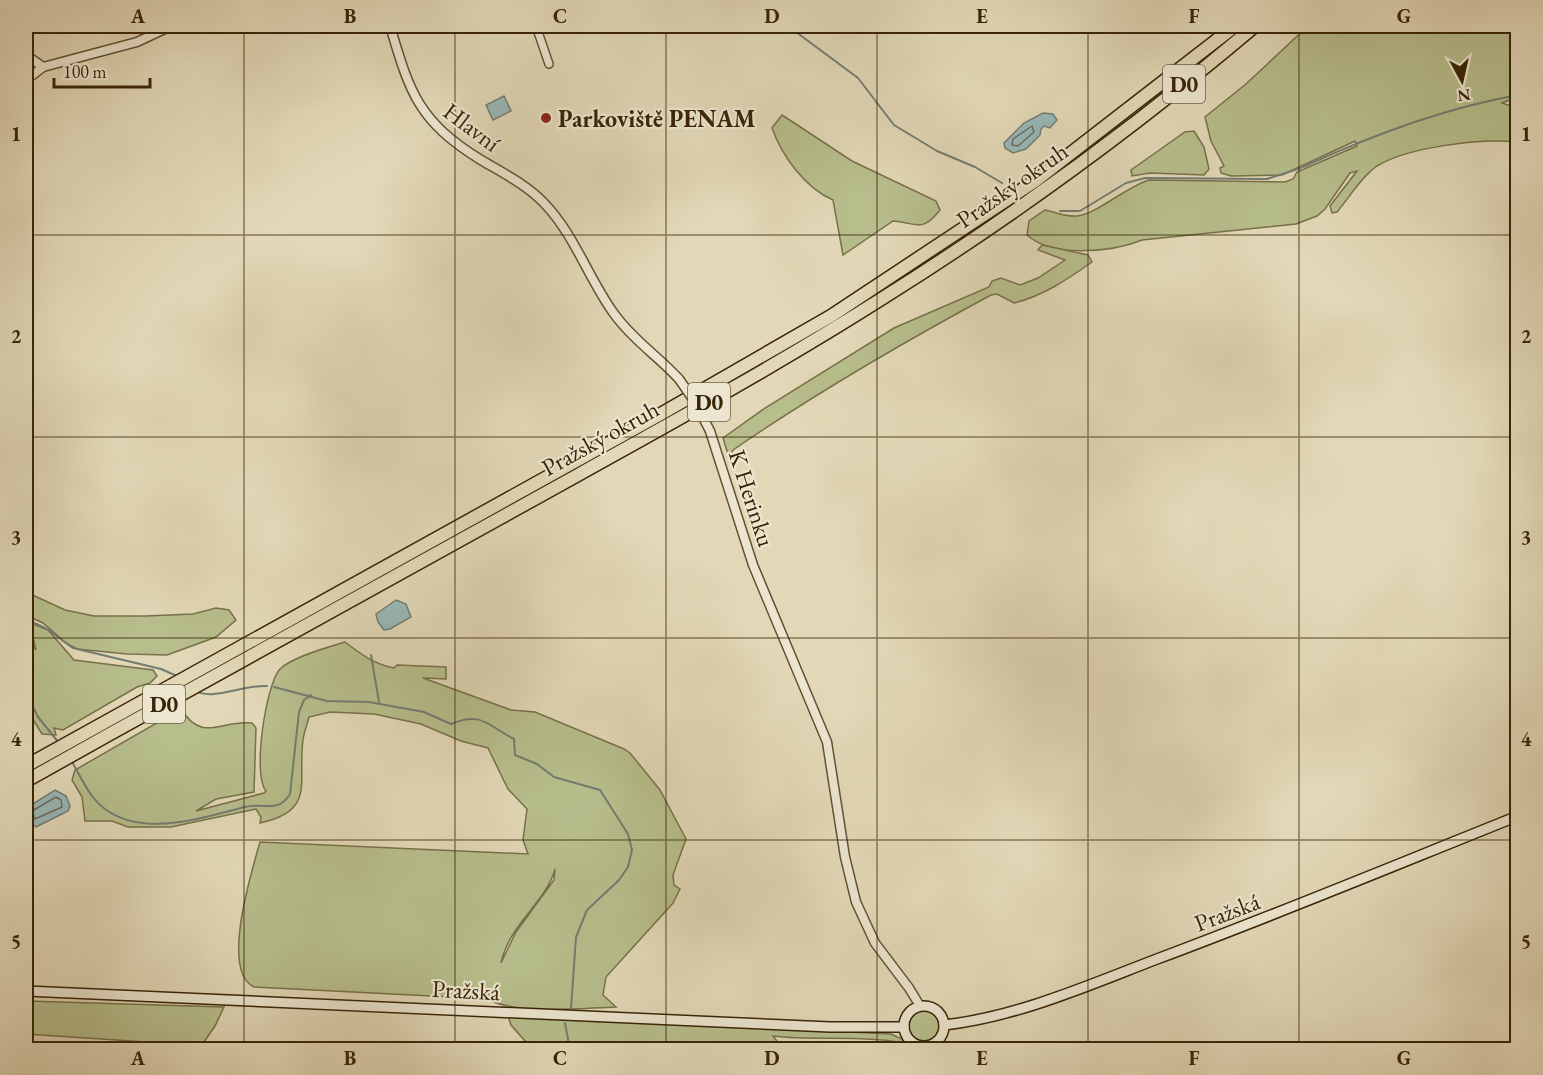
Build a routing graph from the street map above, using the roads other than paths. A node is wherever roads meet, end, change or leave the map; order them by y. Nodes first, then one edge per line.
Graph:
1 (48, 26) edge
2 (66, 26) edge
3 (390, 26) edge
4 (536, 26) edge
5 (1235, 26) edge
6 (1255, 26) edge
7 (167, 27) edge
8 (26, 55) edge
9 (549, 64) dead end
10 (43, 67) junction
11 (26, 80) edge
12 (545, 204) joint
13 (268, 639) junction
14 (55, 757) junction
15 (26, 766) edge
16 (26, 781) edge
17 (1518, 816) edge
18 (26, 991) edge
19 (920, 1006) junction
20 (944, 1025) junction
21 (904, 1027) junction
22 (919, 1048) edge

1 - 2 street
3 - 12 street, Hlavní
4 - 9 street
5 - 13 highway, Pražský okruh / D0
6 - 13 highway, Pražský okruh / D0
7 - 10 street
8 - 10 street
10 - 11 street
12 - 19 street, K Herinku, bridge
13 - 14 highway, Pražský okruh / D0
14 - 15 highway, Pražský okruh / D0
14 - 16 highway, Pražský okruh / D0
17 - 20 main road, Pražská
18 - 21 main road, Pražská
19 - 20 main road
19 - 21 main road
20 - 22 main road
21 - 22 main road

